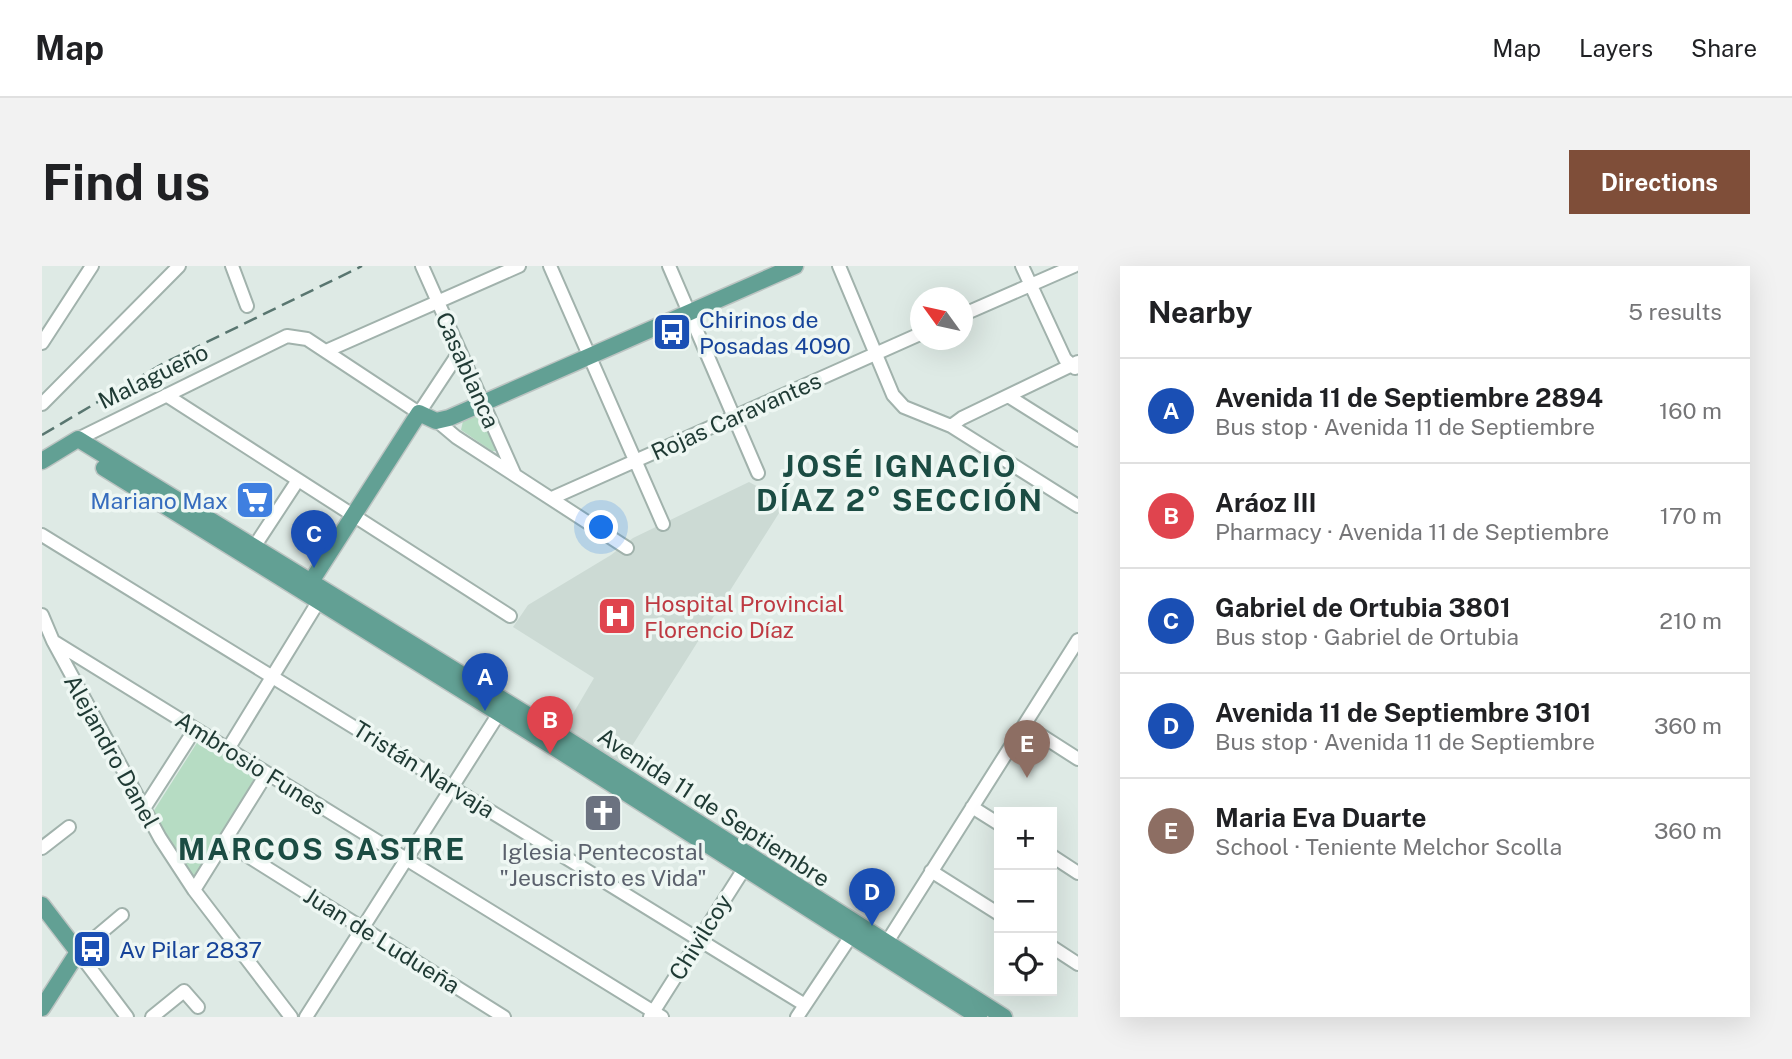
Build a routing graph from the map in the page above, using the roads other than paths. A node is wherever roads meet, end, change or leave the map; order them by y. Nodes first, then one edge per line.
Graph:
1 (92, 266) edge
2 (179, 266) edge
3 (232, 266) edge
4 (422, 266) edge
5 (519, 266) edge
6 (550, 266) edge
7 (668, 266) edge
8 (795, 266) edge
9 (839, 266) edge
10 (1022, 266) edge
11 (1074, 266) edge
12 (1030, 285) junction
13 (438, 302) junction
14 (247, 306) dead end
15 (973, 310) edge
16 (689, 312) junction
17 (910, 339) edge
18 (42, 343) edge
19 (326, 351) junction
20 (460, 351) junction
21 (876, 354) junction
22 (589, 356) junction
23 (1075, 366) edge
24 (166, 395) junction
25 (1008, 396) junction
26 (483, 403) junction
27 (42, 404) edge
28 (419, 413) junction
29 (734, 416) junction
30 (437, 421) junction
31 (951, 426) junction
32 (1078, 440) edge
33 (72, 442) junction
34 (45, 454) edge
35 (635, 461) junction
36 (758, 473) dead end
37 (514, 474) junction
38 (298, 480) junction
39 (552, 498) junction
40 (1078, 506) edge
41 (354, 515) junction
42 (663, 524) dead end
43 (42, 535) edge
44 (254, 547) junction
45 (627, 548) dead end
46 (314, 592) junction
47 (42, 615) edge
48 (510, 616) dead end
49 (1078, 640) edge
50 (53, 641) junction
51 (1074, 656) edge
52 (272, 676) junction
53 (503, 708) junction
54 (1025, 725) junction
55 (195, 729) junction
56 (228, 749) junction
57 (1078, 759) edge
58 (267, 773) junction
59 (453, 787) junction
60 (972, 807) junction
61 (143, 810) junction
62 (994, 821) edge
63 (69, 827) dead end
64 (224, 841) junction
65 (42, 848) edge
66 (407, 859) junction
67 (1057, 859) edge
68 (747, 863) junction
69 (931, 872) junction
70 (1078, 873) edge
71 (194, 890) junction
72 (42, 905) edge
73 (994, 911) edge
74 (122, 915) dead end
75 (362, 928) junction
76 (854, 932) junction
77 (699, 939) junction
78 (883, 950) junction
79 (1057, 950) edge
80 (78, 952) junction
81 (1078, 964) edge
82 (805, 1005) junction
83 (198, 1007) dead end
84 (42, 1008) edge
85 (655, 1015) edge
86 (127, 1017) edge
87 (152, 1017) edge
88 (291, 1017) edge
89 (306, 1017) edge
90 (504, 1017) edge
91 (797, 1017) edge
92 (979, 1017) edge
93 (1004, 1017) edge

1 - 18 street
2 - 27 street
3 - 14 street
4 - 13 street, Casablanca
5 - 13 street
6 - 22 street
7 - 16 street
8 - 16 main road
9 - 21 street
10 - 12 street
11 - 12 street
12 - 15 street
12 - 23 street
13 - 19 street
13 - 20 street, Casablanca
16 - 22 main road
16 - 29 street
17 - 21 street, Rojas Caravantes
19 - 24 street, Malagueño
19 - 28 street
20 - 26 street, Casablanca
20 - 28 street
21 - 29 street, Rojas Caravantes
21 - 31 street
22 - 26 main road
22 - 35 street
23 - 25 street
24 - 33 street, Malagueño
24 - 38 street
25 - 31 street
25 - 32 street
26 - 30 main road
26 - 37 street, Casablanca
28 - 30 main road
28 - 41 main road
29 - 35 street, Rojas Caravantes
29 - 36 street
30 - 37 street
31 - 40 street
33 - 34 main road, Malagueño
33 - 44 main road, Avenida 11 de Septiembre
33 - 46 main road, Avenida 11 de Septiembre
35 - 39 street, Rojas Caravantes
35 - 42 street
37 - 39 street
38 - 41 street
38 - 44 street
39 - 45 street
41 - 46 main road
41 - 48 street
43 - 52 street, Tristán Narvaja
44 - 46 main road, Avenida 11 de Septiembre
46 - 52 street
46 - 53 main road, Avenida 11 de Septiembre
47 - 50 street, Alejandro Danel
49 - 51 street
50 - 55 street, Ambrosio Funes
50 - 61 street, Alejandro Danel
51 - 54 street
52 - 56 street
52 - 59 street, Tristán Narvaja
53 - 59 street
53 - 68 main road, Avenida 11 de Septiembre
54 - 57 street
54 - 60 street
55 - 56 street, Ambrosio Funes
55 - 61 street
56 - 58 street, Ambrosio Funes
58 - 64 street
58 - 66 street, Ambrosio Funes
59 - 66 street
59 - 77 street, Tristán Narvaja
60 - 62 street
60 - 69 street
61 - 71 street, Alejandro Danel
63 - 65 street
64 - 71 street
64 - 75 street, Juan de Ludueña
66 - 75 street
66 - 85 street, Ambrosio Funes
67 - 70 street
68 - 76 main road, Avenida 11 de Septiembre
68 - 77 street, Chivilcoy
69 - 73 street
69 - 78 street
71 - 88 street, Alejandro Danel
72 - 80 main road
74 - 80 street
75 - 89 street
75 - 90 street, Juan de Ludueña
76 - 78 main road, Avenida 11 de Septiembre
76 - 82 street
77 - 82 street, Tristán Narvaja
77 - 85 street, Chivilcoy
78 - 92 main road, Avenida 11 de Septiembre
78 - 93 main road, Avenida 11 de Septiembre
79 - 81 street
80 - 84 main road
80 - 86 street
82 - 91 street
83 - 87 street

